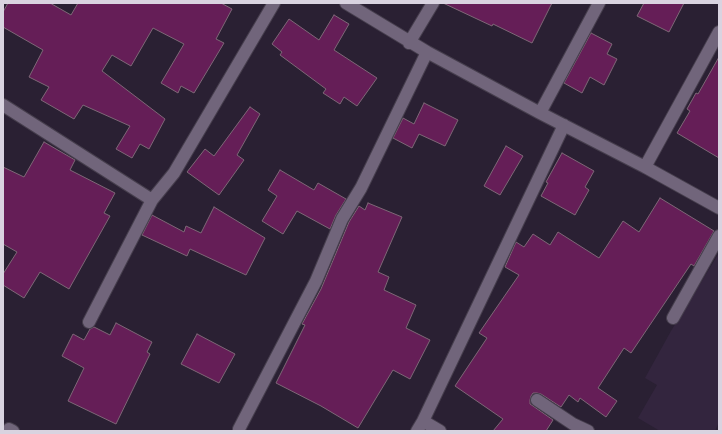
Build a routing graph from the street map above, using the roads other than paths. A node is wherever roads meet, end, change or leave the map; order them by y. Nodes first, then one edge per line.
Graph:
1 (274, 3) edge
2 (346, 3) edge
3 (433, 3) edge
4 (599, 3) edge
5 (719, 32) edge
6 (409, 43) junction
7 (426, 52) junction
8 (3, 105) edge
9 (540, 113) junction
10 (564, 125) junction
11 (645, 167) junction
12 (152, 200) junction
13 (719, 208) edge
14 (719, 236) edge
15 (673, 318) dead end
16 (90, 322) dead end
17 (537, 400) dead end
18 (420, 426) edge
19 (239, 429) dead end
20 (440, 431) edge
21 (588, 431) edge

1 - 12 street
2 - 6 street
3 - 6 street
4 - 9 street
5 - 11 street
6 - 7 street
7 - 9 street
7 - 19 street
8 - 12 street
9 - 10 street
10 - 11 street
10 - 18 street
11 - 13 street
12 - 16 street
14 - 15 street
17 - 21 street
18 - 20 street

